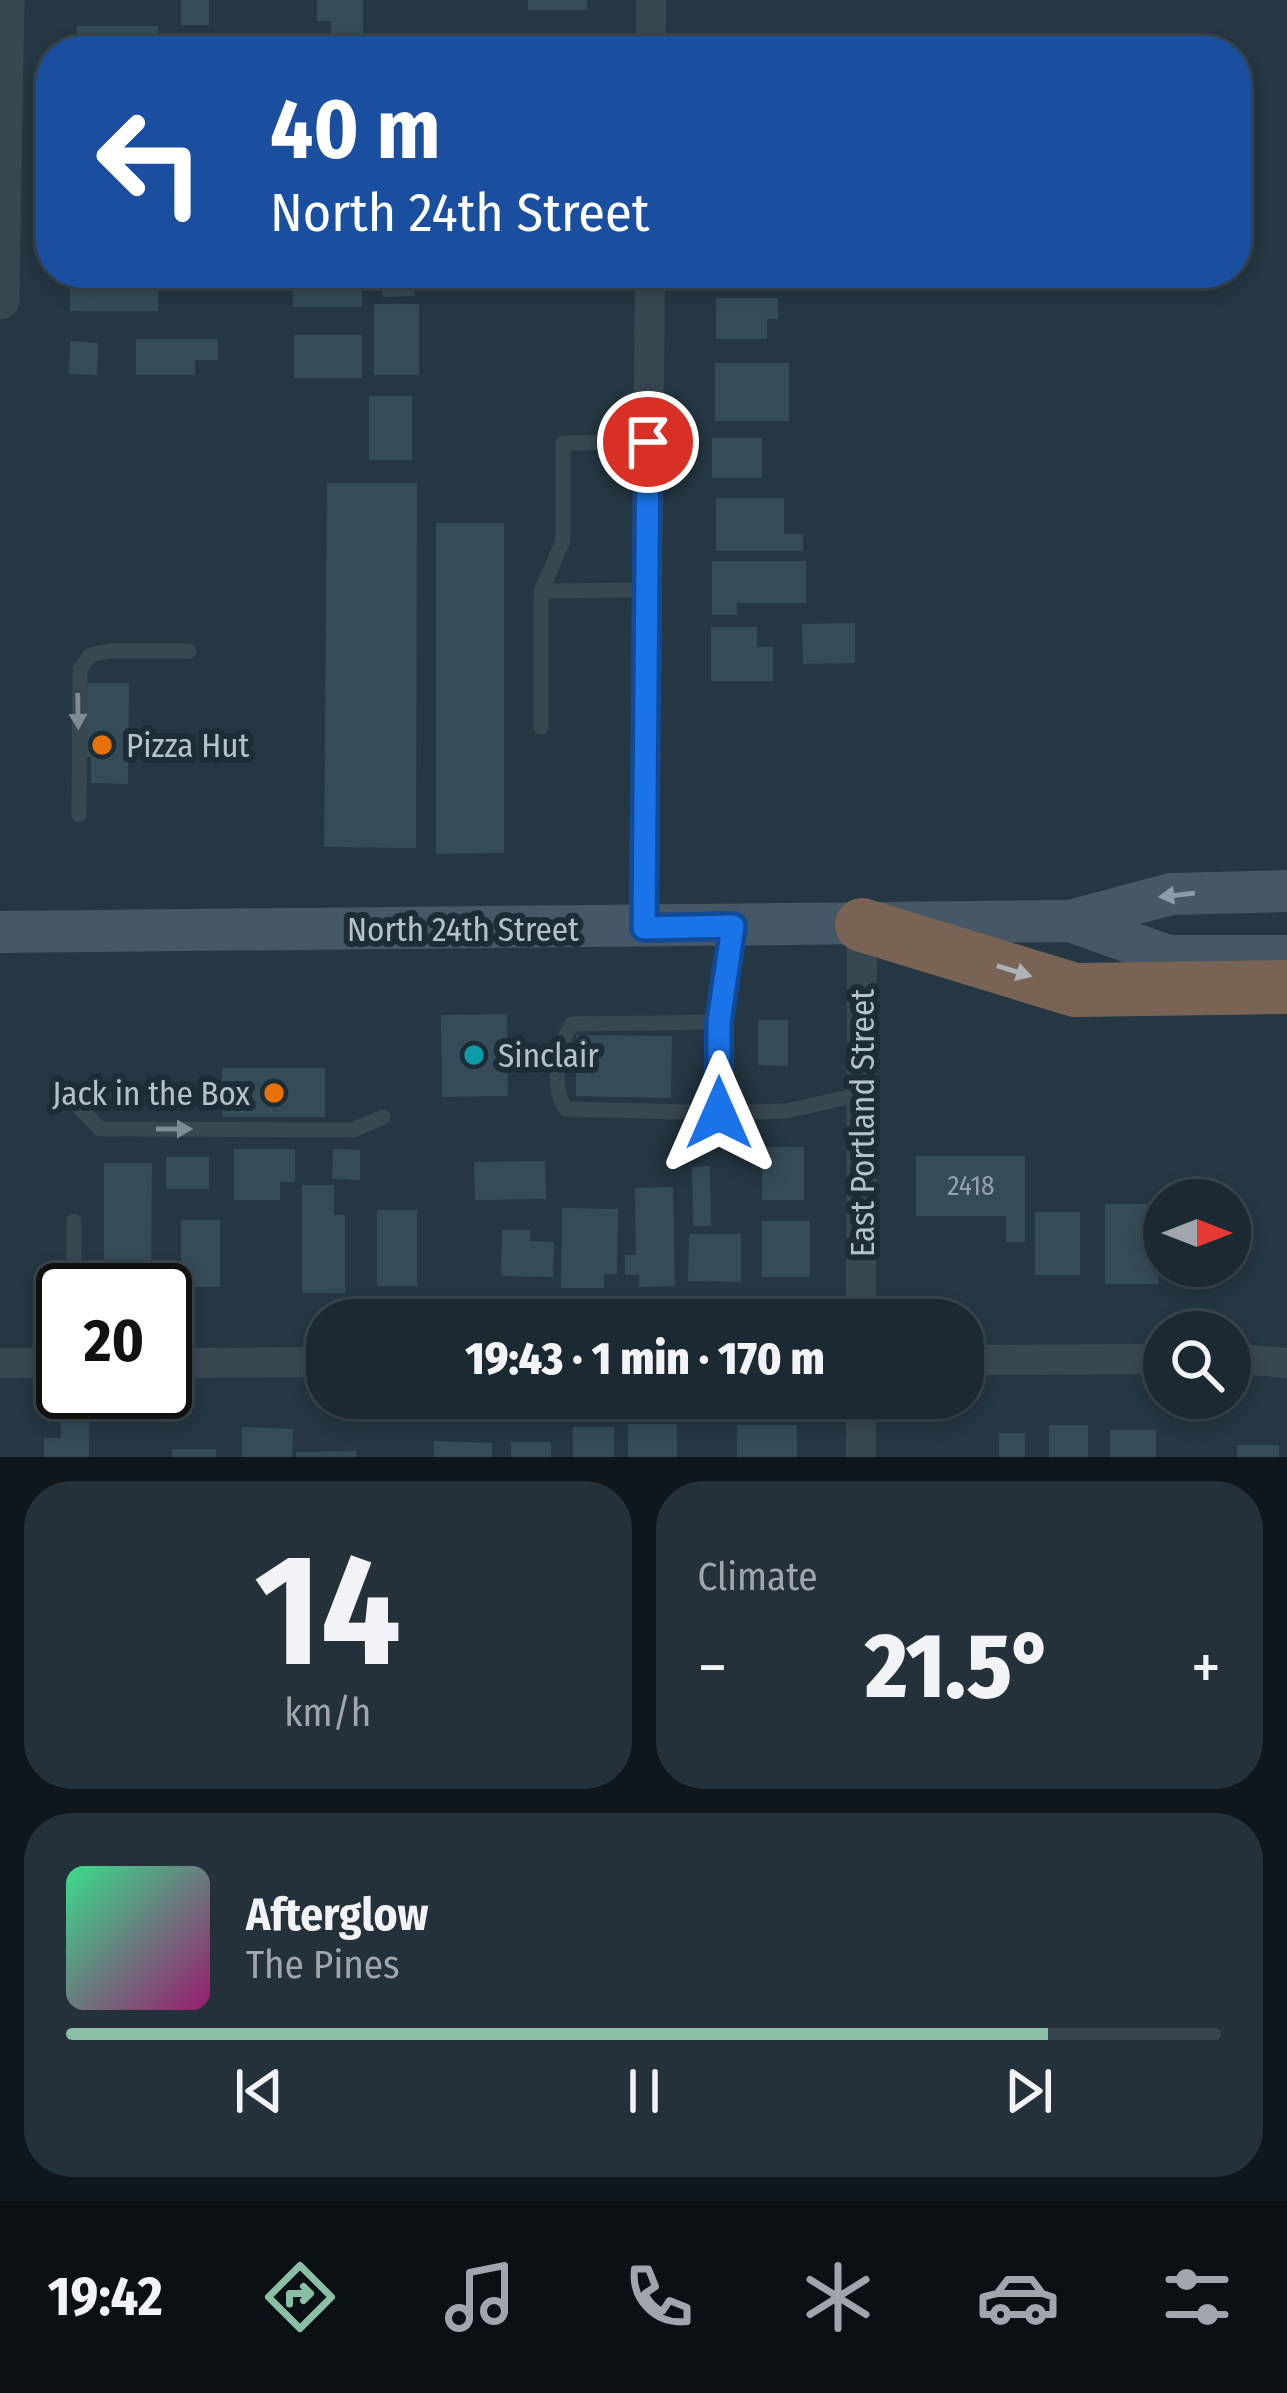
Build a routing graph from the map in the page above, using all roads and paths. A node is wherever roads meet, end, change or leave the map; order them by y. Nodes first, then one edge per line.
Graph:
1 (5, 0) edge
2 (651, 0) edge
3 (651, 36) edge
4 (650, 288) edge
5 (0, 300) edge
6 (648, 442) junction
7 (647, 590) junction
8 (541, 591) junction
9 (189, 651) dead end
10 (541, 727) dead end
11 (79, 815) dead end
12 (1287, 891) edge
13 (1070, 921) junction
14 (862, 925) junction
15 (733, 926) junction
16 (644, 928) junction
17 (0, 932) edge
18 (1287, 956) edge
19 (1287, 987) edge
20 (719, 1022) junction
21 (862, 1094) junction
22 (70, 1098) dead end
23 (719, 1113) junction
24 (383, 1117) dead end
25 (74, 1221) dead end
26 (74, 1263) edge
27 (861, 1299) edge
28 (1143, 1359) edge
29 (984, 1360) edge
30 (1251, 1360) edge
31 (306, 1362) edge
32 (0, 1363) edge
33 (36, 1363) edge
34 (192, 1363) edge
35 (1287, 1364) edge
36 (861, 1419) edge
37 (861, 1457) edge

1 - 5 street
2 - 3 street
4 - 6 street
6 - 7 street
6 - 8 lane
7 - 8 lane
7 - 16 street
8 - 10 lane
9 -> 11 lane
12 -> 13 main road, North 24th Street
13 - 14 main road, North 24th Street
13 - 18 main road, North 24th Street
14 - 15 main road, North 24th Street
14 -> 19 highway
14 - 21 street, East Portland Street
15 - 16 main road, North 24th Street
15 - 20 lane
16 - 17 main road, North 24th Street
20 - 23 lane
20 - 23 lane
21 - 23 lane
21 - 27 street, East Portland Street
22 -> 24 lane
25 - 26 lane
28 - 29 street
30 - 35 street
31 - 34 street
32 - 33 street
36 - 37 street

